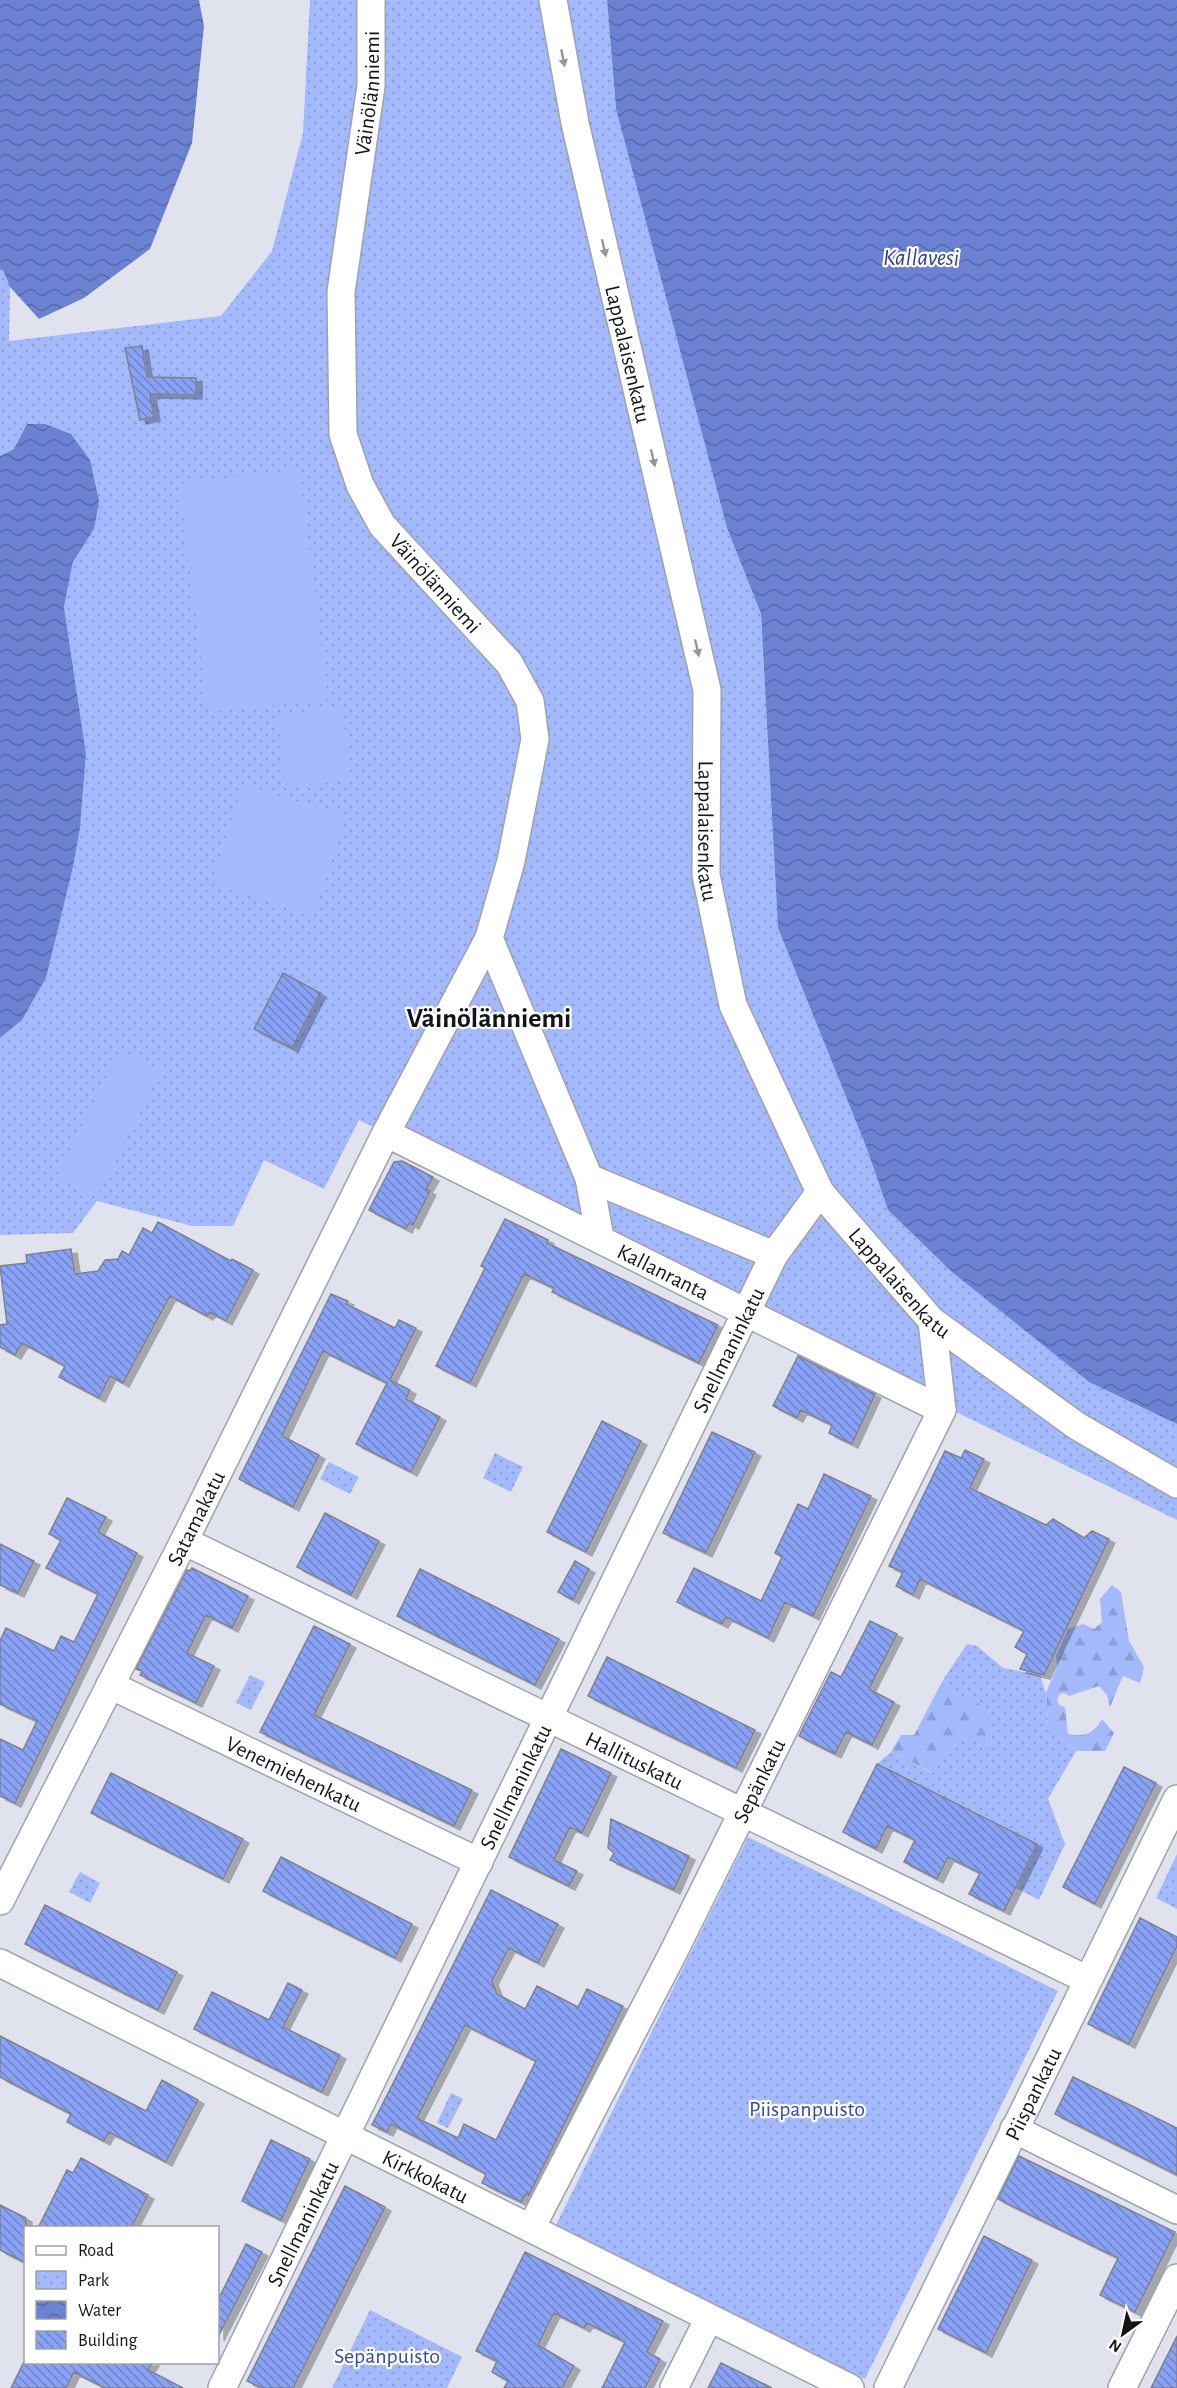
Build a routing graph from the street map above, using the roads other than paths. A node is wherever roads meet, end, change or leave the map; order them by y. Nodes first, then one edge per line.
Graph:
1 (371, 0) edge
2 (553, 0) edge
3 (489, 938) junction
4 (386, 1132) junction
5 (589, 1178) junction
6 (820, 1192) junction
7 (600, 1238) junction
8 (774, 1255) junction
9 (746, 1312) junction
10 (932, 1321) junction
11 (942, 1410) junction
12 (1177, 1484) edge
13 (184, 1541) junction
14 (110, 1684) junction
15 (550, 1719) junction
16 (1177, 1799) edge
17 (743, 1812) junction
18 (479, 1862) junction
19 (0, 1901) edge
20 (0, 1963) edge
21 (1086, 1979) junction
22 (1014, 2129) junction
23 (344, 2135) junction
24 (1177, 2210) edge
25 (531, 2228) junction
26 (1177, 2278) edge
27 (709, 2318) junction
28 (222, 2388) edge
29 (674, 2388) edge
30 (850, 2388) edge
31 (888, 2388) edge
32 (1122, 2388) edge

1 - 3 street, Väinölänniemi
2 -> 6 street, Lappalaisenkatu
3 - 4 street, Väinölänniemi
3 - 5 street
4 - 7 street, Kallanranta
4 - 13 street, Satamakatu
5 - 7 street
5 - 8 street
6 - 8 street, Snellmaninkatu
6 - 10 street, Lappalaisenkatu
7 - 9 street, Kallanranta
8 - 9 street, Snellmaninkatu
9 - 11 street, Kallanranta
9 - 15 street, Snellmaninkatu
10 - 11 street
10 - 12 street, Lappalaisenkatu
11 - 17 street, Sepänkatu
13 - 14 street, Satamakatu
13 - 15 street, Hallituskatu
14 - 18 street, Venemiehenkatu
14 - 19 street, Satamakatu
15 - 17 street, Hallituskatu
15 - 18 street, Snellmaninkatu
16 - 21 street, Piispankatu
17 - 21 street, Hallituskatu
17 - 25 street, Sepänkatu
18 - 23 street, Snellmaninkatu
20 - 23 street, Kirkkokatu
21 - 22 street, Piispankatu
22 - 24 street
22 - 31 street, Piispankatu
23 - 25 street, Kirkkokatu
23 - 28 street, Snellmaninkatu
25 - 27 street, Kirkkokatu
26 - 32 street
27 - 29 street
27 - 30 street, Kirkkokatu

